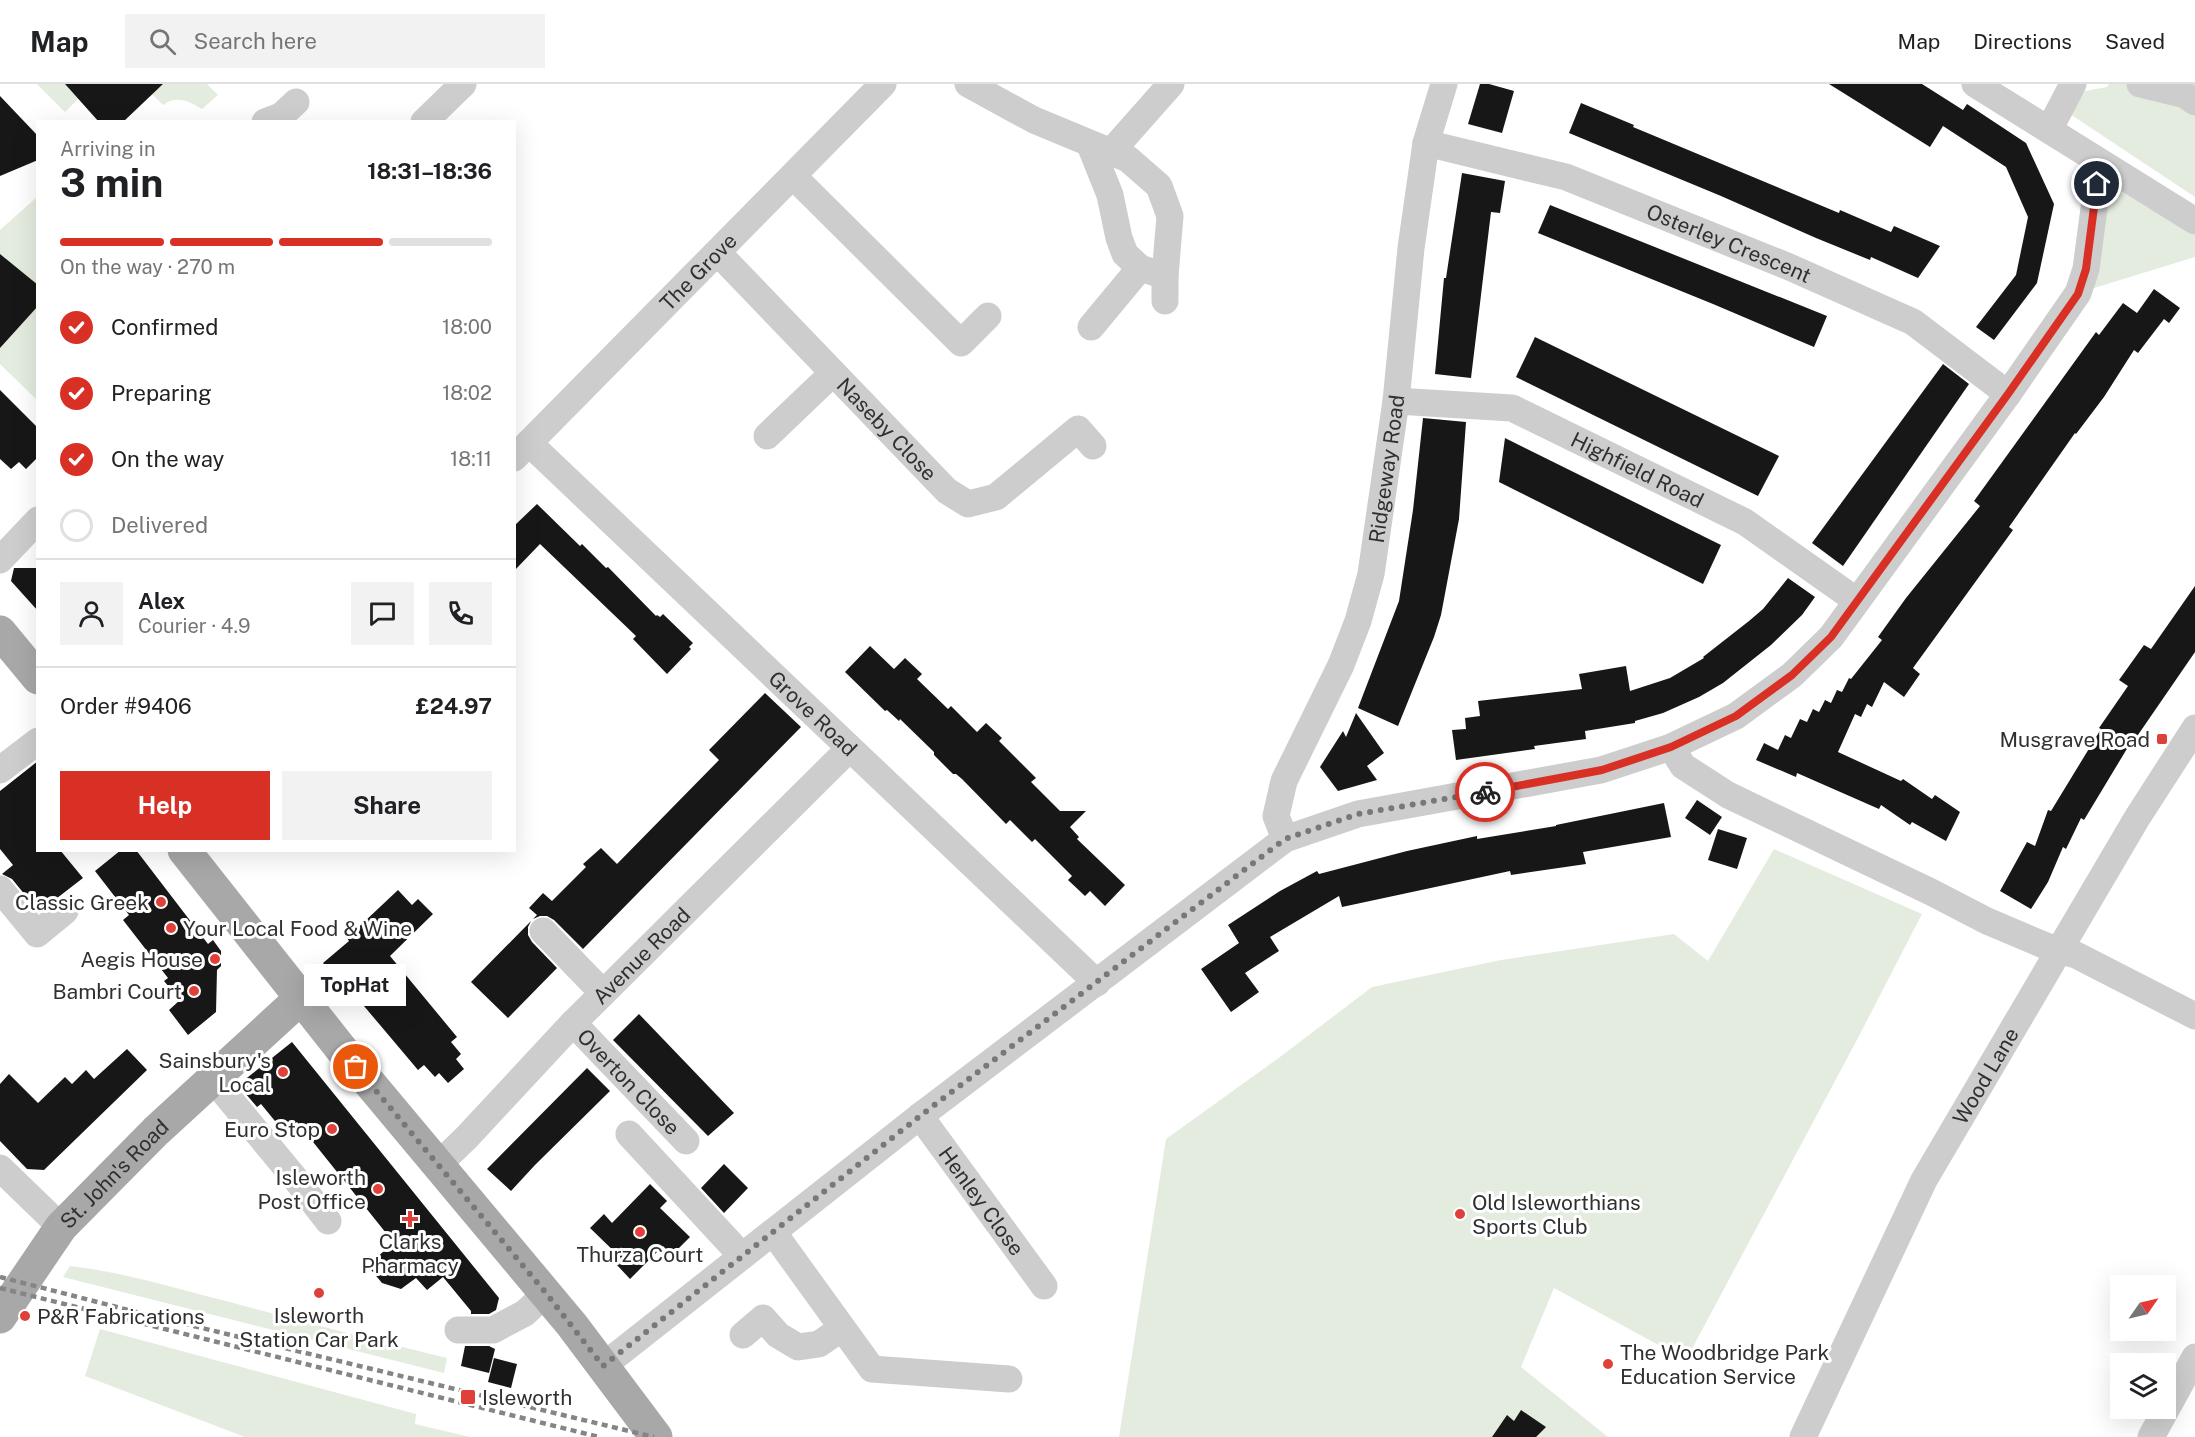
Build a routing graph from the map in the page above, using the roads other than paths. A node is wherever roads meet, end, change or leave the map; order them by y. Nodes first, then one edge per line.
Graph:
1 (464, 84) edge
2 (883, 84) edge
3 (968, 84) edge
4 (1171, 84) edge
5 (1444, 84) edge
6 (1975, 84) edge
7 (2073, 84) edge
8 (2140, 84) edge
9 (296, 102) dead end
10 (2195, 102) edge
11 (270, 120) edge
12 (426, 120) edge
13 (2049, 130) junction
14 (1426, 143) junction
15 (1100, 149) junction
16 (2100, 163) junction
17 (793, 176) junction
18 (2195, 221) edge
19 (718, 253) junction
20 (1157, 282) junction
21 (988, 316) dead end
22 (1091, 327) dead end
23 (833, 373) junction
24 (2008, 394) junction
25 (1396, 401) junction
26 (1087, 432) dead end
27 (767, 436) dead end
28 (522, 451) edge
29 (36, 522) edge
30 (0, 560) edge
31 (1857, 601) junction
32 (4, 645) edge
33 (36, 676) edge
34 (2195, 728) edge
35 (36, 743) edge
36 (1671, 747) junction
37 (849, 749) junction
38 (0, 770) edge
39 (1285, 839) junction
40 (186, 852) edge
41 (0, 889) edge
42 (65, 911) dead end
43 (543, 931) dead end
44 (2060, 950) junction
45 (1097, 983) junction
46 (603, 993) junction
47 (301, 998) junction
48 (2195, 1016) edge
49 (573, 1023) junction
50 (213, 1080) junction
51 (920, 1116) junction
52 (629, 1134) dead end
53 (686, 1141) dead end
54 (438, 1165) junction
55 (0, 1168) edge
56 (328, 1221) dead end
57 (60, 1227) junction
58 (773, 1232) junction
59 (742, 1256) junction
60 (1044, 1286) dead end
61 (546, 1293) junction
62 (0, 1317) edge
63 (842, 1328) junction
64 (458, 1330) dead end
65 (743, 1335) dead end
66 (2195, 1357) edge
67 (603, 1366) junction
68 (1010, 1379) dead end
69 (656, 1437) edge
70 (1803, 1437) edge
71 (2151, 1437) edge

1 - 12 street
2 - 17 street, The Grove
3 - 15 street
4 - 15 street
5 - 14 street, Ridgeway Road
6 - 13 street
7 - 13 street
8 - 10 street
9 - 11 street
13 - 16 street
14 - 24 street, Osterley Crescent
14 - 25 street, Ridgeway Road
15 - 20 street
15 - 20 street
16 - 18 street
16 - 24 street
17 - 19 street, The Grove
17 - 21 street
19 - 23 street, Naseby Close
19 - 28 street, The Grove
20 - 22 street
23 - 26 street, Naseby Close
23 - 27 street
24 - 31 street
25 - 31 street, Highfield Road
25 - 39 street, Ridgeway Road
28 - 37 street, Grove Road
29 - 30 street
31 - 36 street
32 - 33 main road
34 - 44 street, Wood Lane
35 - 38 street
36 - 39 street
36 - 44 street
37 - 45 street, Grove Road
37 - 46 street, Avenue Road
39 - 45 street
40 - 47 main road
41 - 42 street
43 - 46 street
44 - 48 street
44 - 70 street, Wood Lane
45 - 51 street
46 - 49 street, Avenue Road
47 - 50 main road, St. John's Road
47 - 54 main road
49 - 53 street, Overton Close
49 - 54 street, Avenue Road
50 - 56 street
50 - 57 main road, St. John's Road
51 - 58 street
51 - 60 street, Henley Close
52 - 59 street
54 - 61 main road
55 - 57 street
57 - 62 main road, St. John's Road
58 - 59 street
58 - 63 street
59 - 67 street
61 - 64 street
61 - 67 main road
63 - 65 street
63 - 68 street
66 - 71 street
67 - 69 main road

